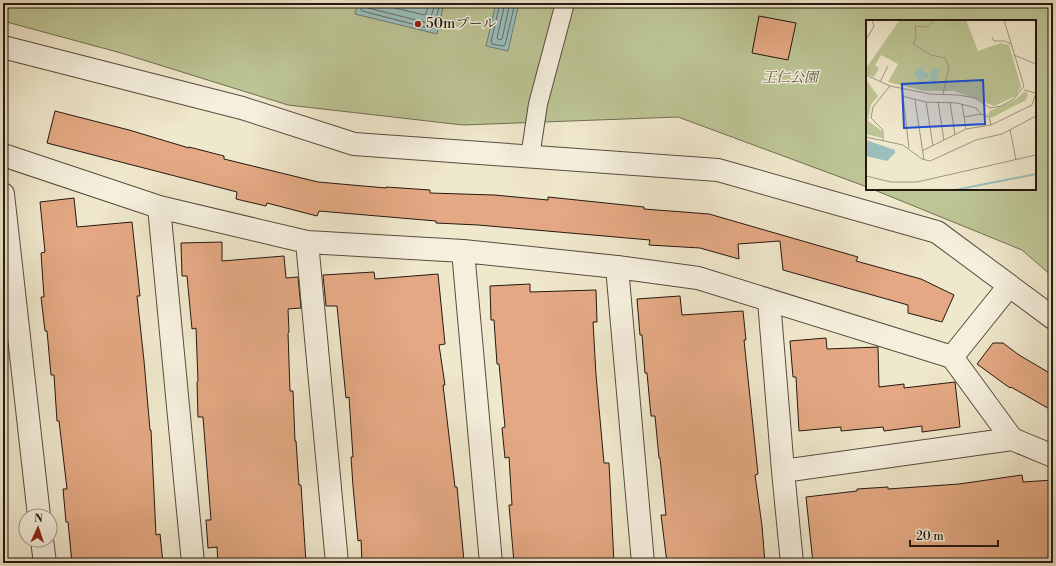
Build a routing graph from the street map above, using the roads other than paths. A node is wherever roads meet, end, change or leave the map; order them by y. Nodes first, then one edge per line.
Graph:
1 (565, 3) edge
2 (3, 47) edge
3 (3, 155) edge
4 (530, 157) junction
5 (3, 194) edge
6 (159, 207) junction
7 (307, 242) junction
8 (463, 251) junction
9 (618, 267) junction
10 (1009, 286) junction
11 (769, 301) junction
12 (1053, 318) edge
13 (952, 357) junction
14 (1012, 439) junction
15 (1053, 456) edge
16 (783, 471) junction
17 (38, 508) edge
18 (43, 548) edge
19 (45, 563) edge
20 (193, 563) edge
21 (337, 563) edge
22 (491, 563) edge
23 (643, 563) edge
24 (792, 563) edge

1 - 4 lane
2 - 4 street
3 - 6 street
4 - 10 street
5 - 17 street
6 - 7 street
6 - 20 street
7 - 8 street
7 - 21 street
8 - 9 street
8 - 22 street
9 - 11 street
9 - 23 street
10 - 12 street
10 - 13 street
11 - 13 street
11 - 16 street
13 - 14 street
14 - 15 street
14 - 16 street
16 - 24 street
18 - 19 street

